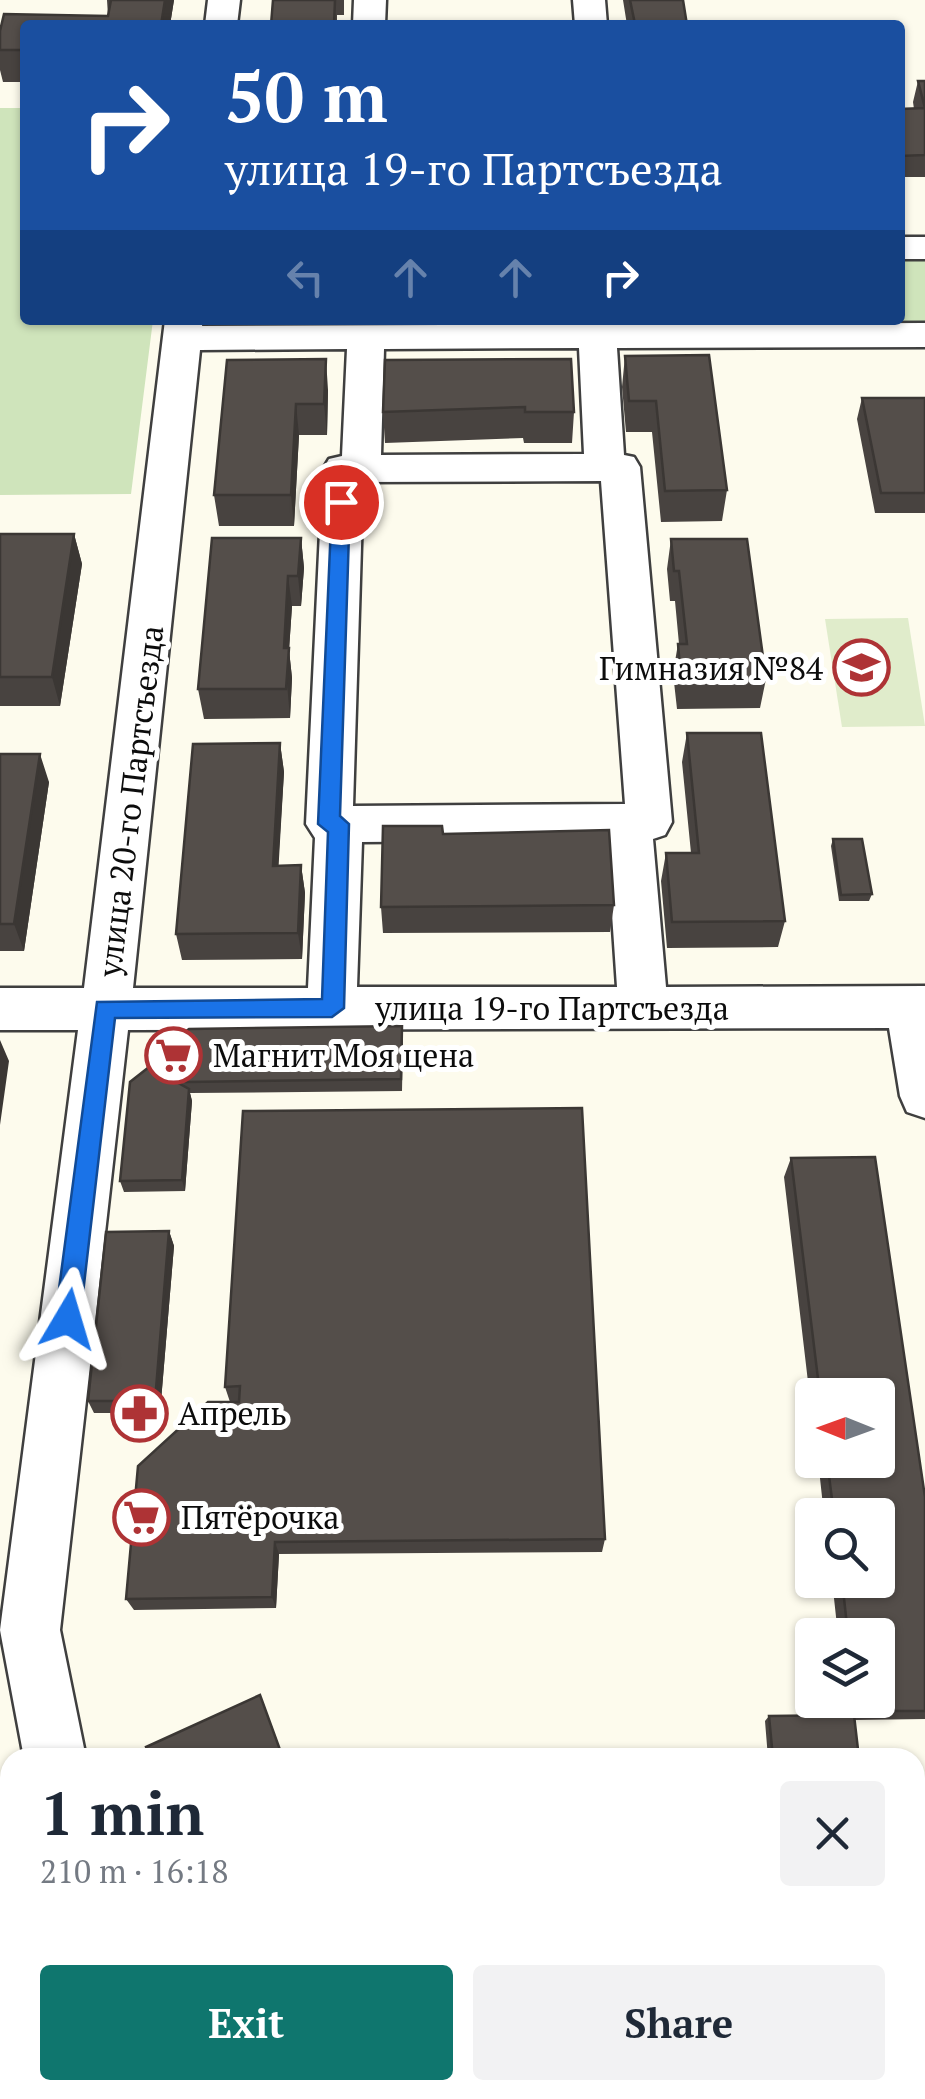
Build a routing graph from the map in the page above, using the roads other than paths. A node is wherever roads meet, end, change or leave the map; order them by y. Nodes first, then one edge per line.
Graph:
1 (183, 329) edge
2 (925, 335) edge
3 (597, 336) junction
4 (366, 338) junction
5 (606, 468) junction
6 (361, 469) junction
7 (629, 822) junction
8 (339, 824) junction
9 (918, 1007) edge
10 (105, 1008) junction
11 (332, 1008) junction
12 (643, 1008) junction
13 (0, 1009) edge
14 (925, 1096) edge
15 (53, 1748) edge

1 - 4 street
1 - 10 street, улица 20-го Партсъезда
2 - 3 street
3 - 4 street
3 - 5 street
4 - 6 street
5 - 6 street
5 - 7 street
6 - 8 street
7 - 8 street
7 - 12 street
8 - 11 street
9 - 12 street, улица 19-го Партсъезда
9 - 14 street
10 - 11 street, улица 19-го Партсъезда
10 - 13 street, улица 19-го Партсъезда
10 - 15 street, улица 20-го Партсъезда
11 - 12 street, улица 19-го Партсъезда

